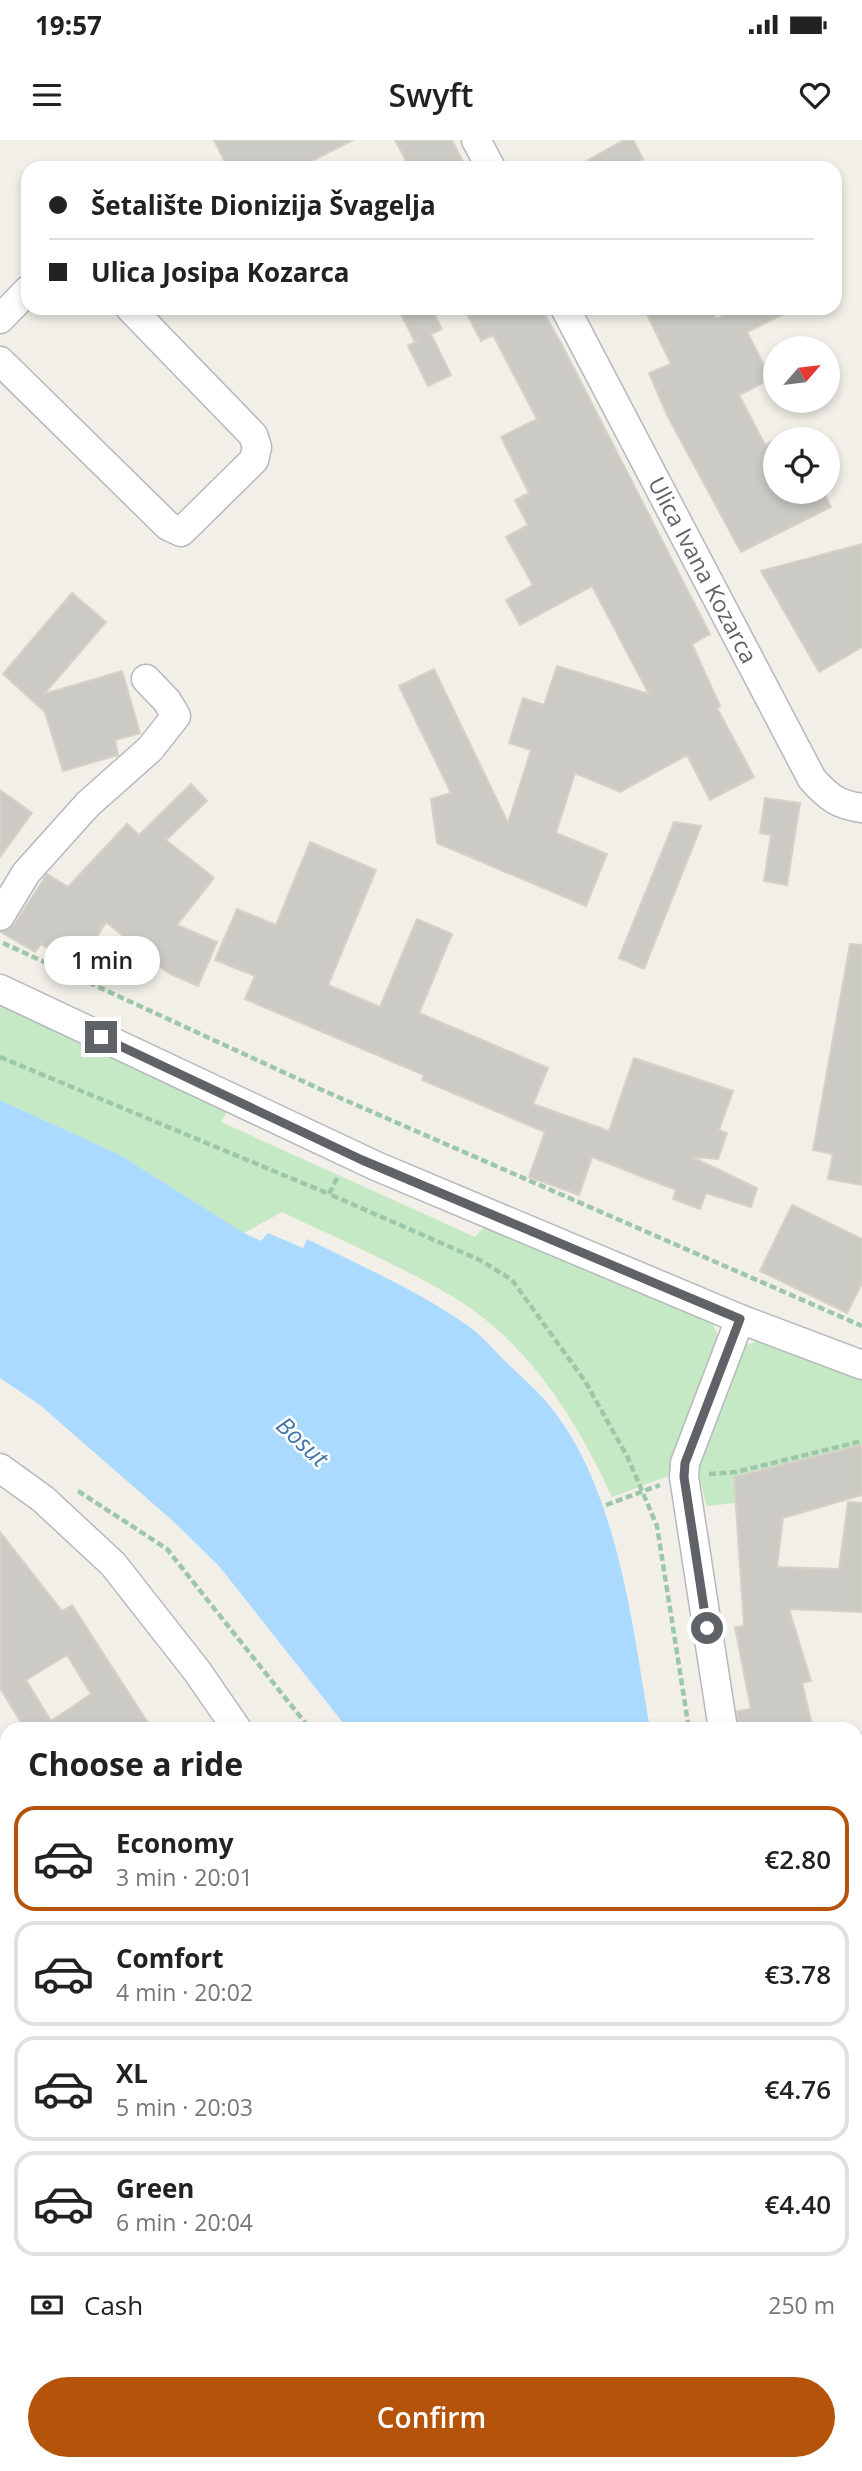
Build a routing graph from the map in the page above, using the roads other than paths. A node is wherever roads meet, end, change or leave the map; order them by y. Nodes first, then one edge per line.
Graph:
1 (476, 140) edge
2 (487, 161) edge
3 (21, 297) edge
4 (137, 315) edge
5 (569, 315) edge
6 (0, 319) edge
7 (0, 361) edge
8 (146, 679) dead end
9 (862, 808) edge
10 (0, 916) edge
11 (0, 989) edge
12 (740, 1319) junction
13 (862, 1365) edge
14 (0, 1468) edge
15 (232, 1722) edge
16 (722, 1722) edge

1 - 2 street
3 - 6 street
4 - 7 street
5 - 9 street, Ulica Ivana Kozarca
8 - 10 street
11 - 12 street
12 - 13 street
12 - 16 street
14 - 15 street

